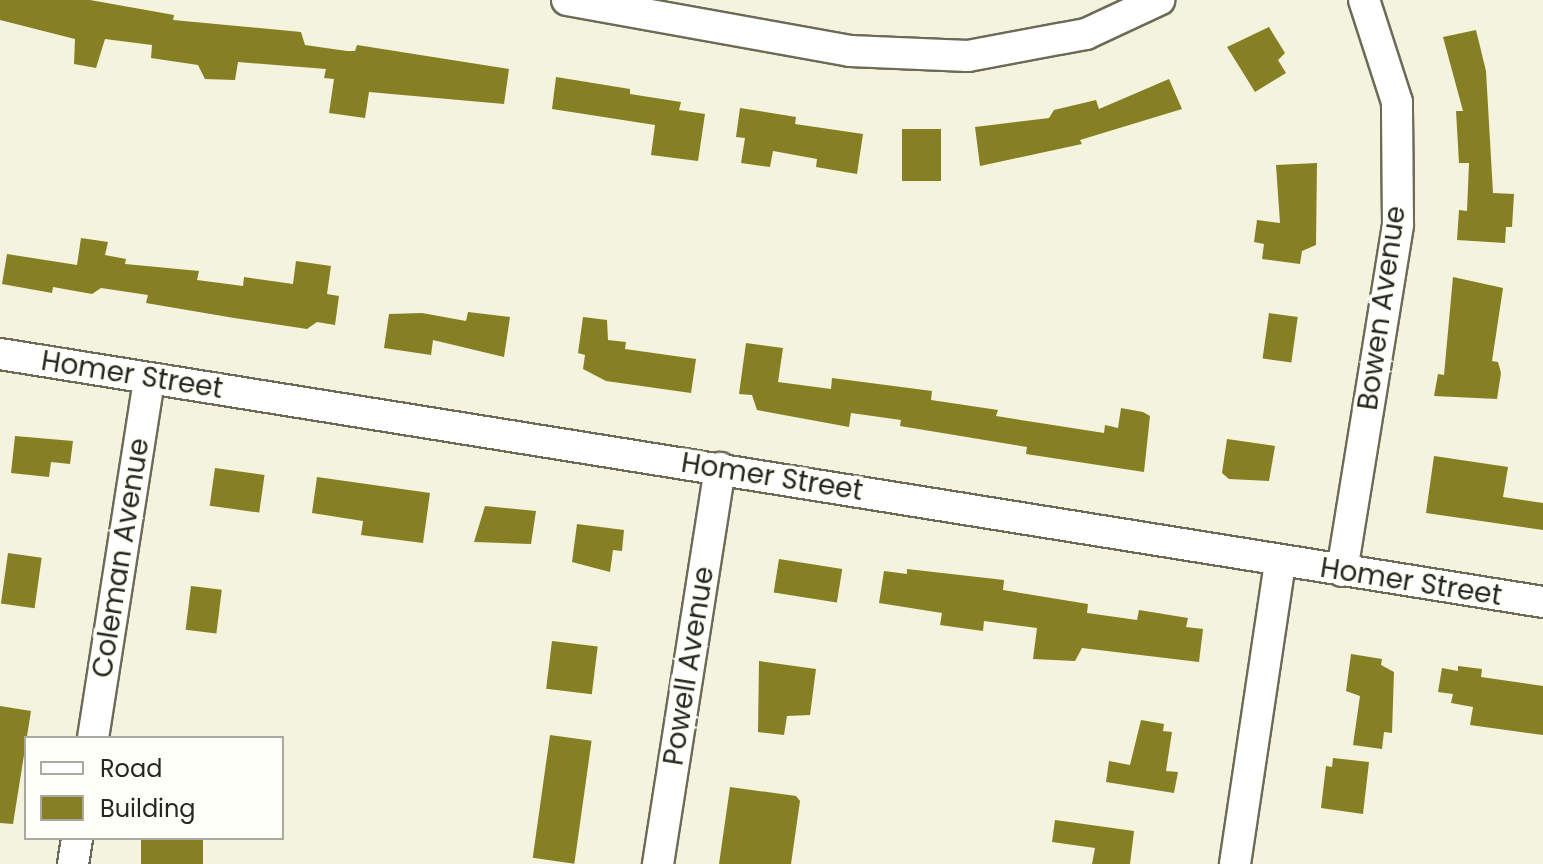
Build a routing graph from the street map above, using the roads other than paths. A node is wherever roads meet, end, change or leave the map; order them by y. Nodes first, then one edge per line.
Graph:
1 (567, 0) edge
2 (1159, 0) edge
3 (1364, 0) edge
4 (0, 354) edge
5 (149, 379) junction
6 (720, 468) junction
7 (1280, 563) junction
8 (1342, 571) junction
9 (1543, 602) edge
10 (93, 736) edge
11 (77, 840) edge
12 (73, 864) edge
13 (658, 864) edge
14 (1235, 864) edge

1 - 2 street
3 - 8 street, Bowen Avenue
4 - 5 street, Homer Street
5 - 6 street, Homer Street
5 - 10 street, Coleman Avenue
6 - 7 street, Homer Street
6 - 13 street, Powell Avenue
7 - 8 street, Homer Street
7 - 14 street
8 - 9 street, Homer Street
11 - 12 street

